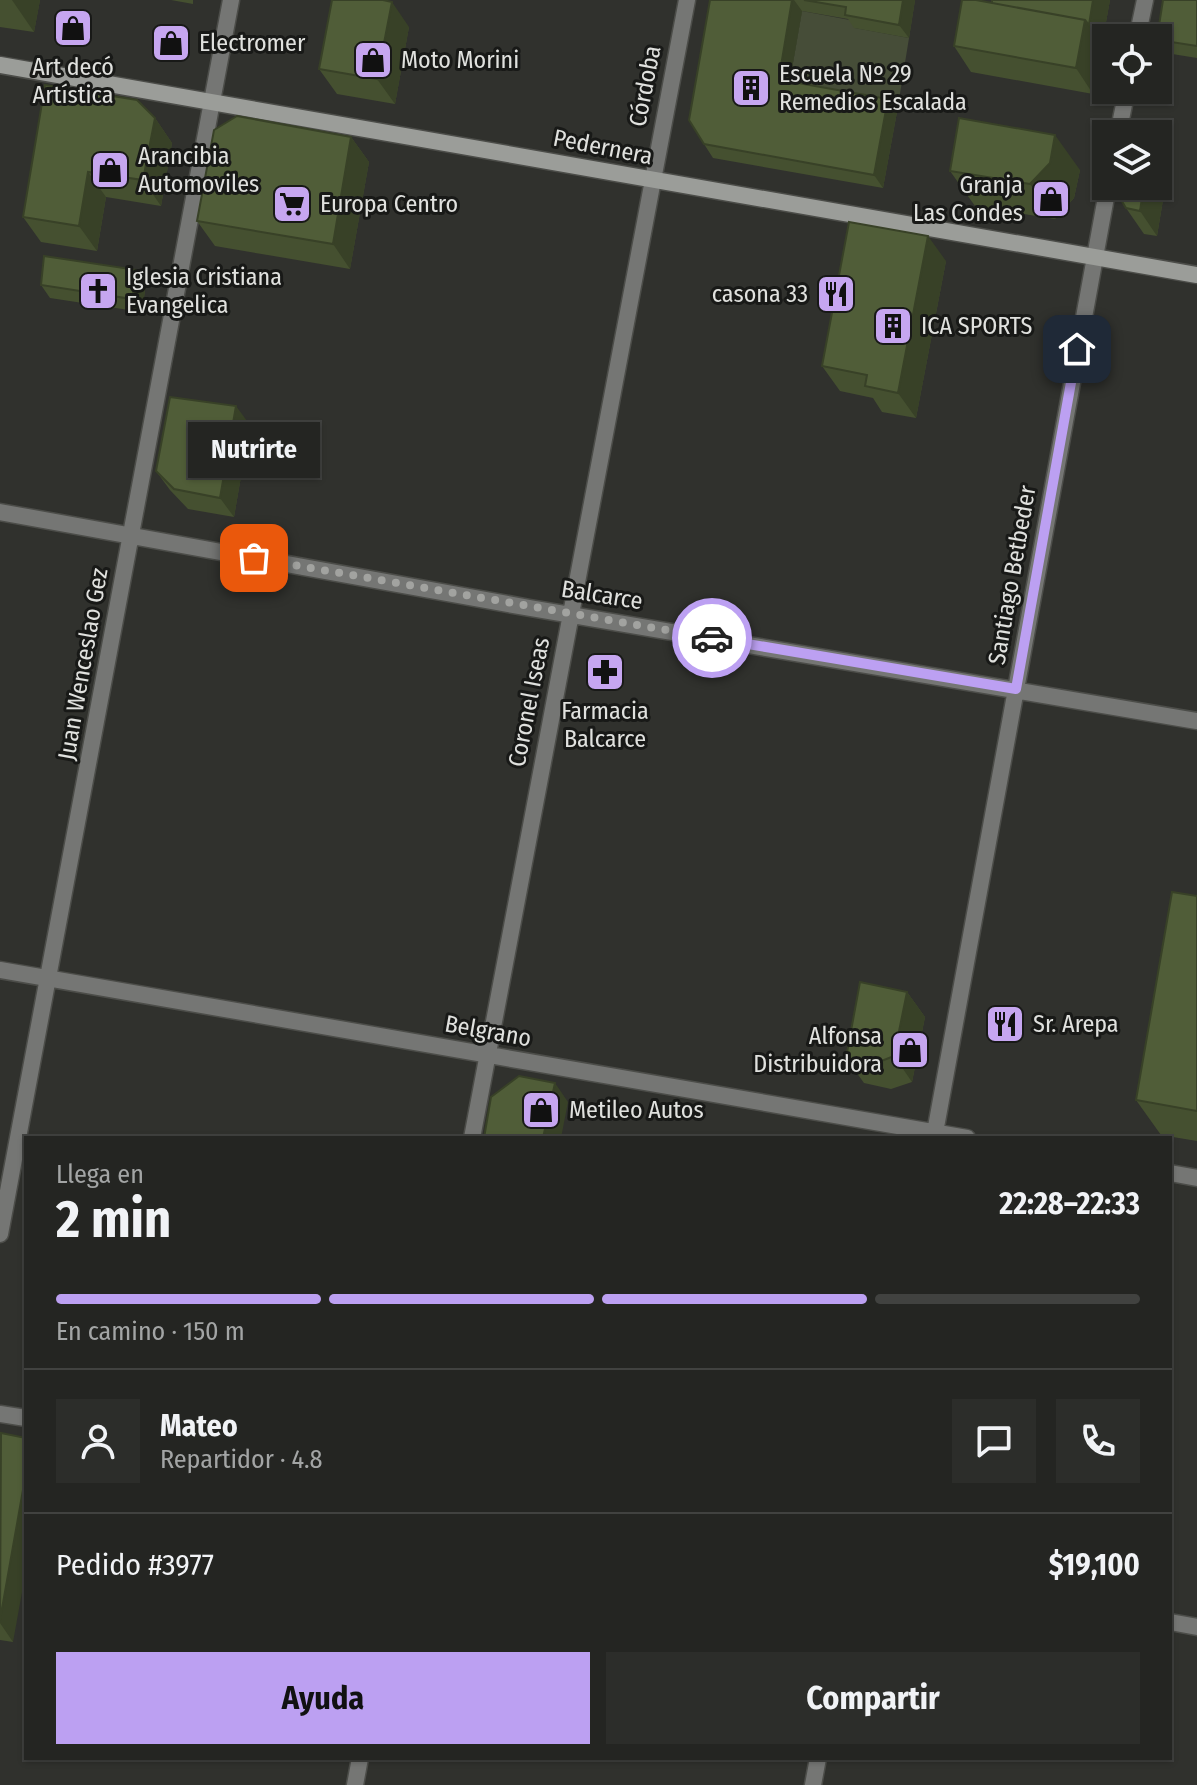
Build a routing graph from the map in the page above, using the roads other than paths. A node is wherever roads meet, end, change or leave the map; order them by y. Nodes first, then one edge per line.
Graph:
1 (231, 0) edge
2 (687, 0) edge
3 (1145, 0) edge
4 (1140, 24) edge
5 (0, 65) edge
6 (212, 102) junction
7 (651, 181) junction
8 (1105, 200) edge
9 (1094, 257) junction
10 (1197, 275) edge
11 (0, 512) edge
12 (131, 536) junction
13 (570, 614) junction
14 (1016, 689) junction
15 (1197, 721) edge
16 (0, 970) edge
17 (50, 979) junction
18 (488, 1056) junction
19 (935, 1135) edge
20 (472, 1136) edge
21 (1172, 1173) edge
22 (1197, 1178) edge
23 (0, 1234) edge
24 (0, 1414) edge
25 (24, 1418) edge
26 (1172, 1622) edge
27 (1197, 1627) edge
28 (360, 1760) edge
29 (818, 1760) edge
30 (355, 1785) edge
31 (813, 1785) edge

1 - 6 street, Juan Wenceslao Gez
2 - 7 street, Córdoba
3 - 4 street
5 - 6 street, Pedernera
6 - 7 street, Pedernera
6 - 12 street, Juan Wenceslao Gez
7 - 9 street, Pedernera
7 - 13 street, Coronel Iseas
8 - 9 street, Santiago Betbeder
9 - 10 street, Pedernera
9 - 14 street, Santiago Betbeder
11 - 12 street, Balcarce
12 - 13 street, Balcarce
12 - 17 street, Juan Wenceslao Gez
13 - 14 street, Balcarce
13 - 18 street, Coronel Iseas
14 - 15 street, Balcarce
14 - 19 street, Santiago Betbeder
16 - 17 street, Belgrano
17 - 18 street, Belgrano
17 - 23 street, Juan Wenceslao Gez
18 - 19 street, Belgrano
18 - 20 street, Coronel Iseas
21 - 22 street
24 - 25 street
26 - 27 street
28 - 30 street
29 - 31 street

